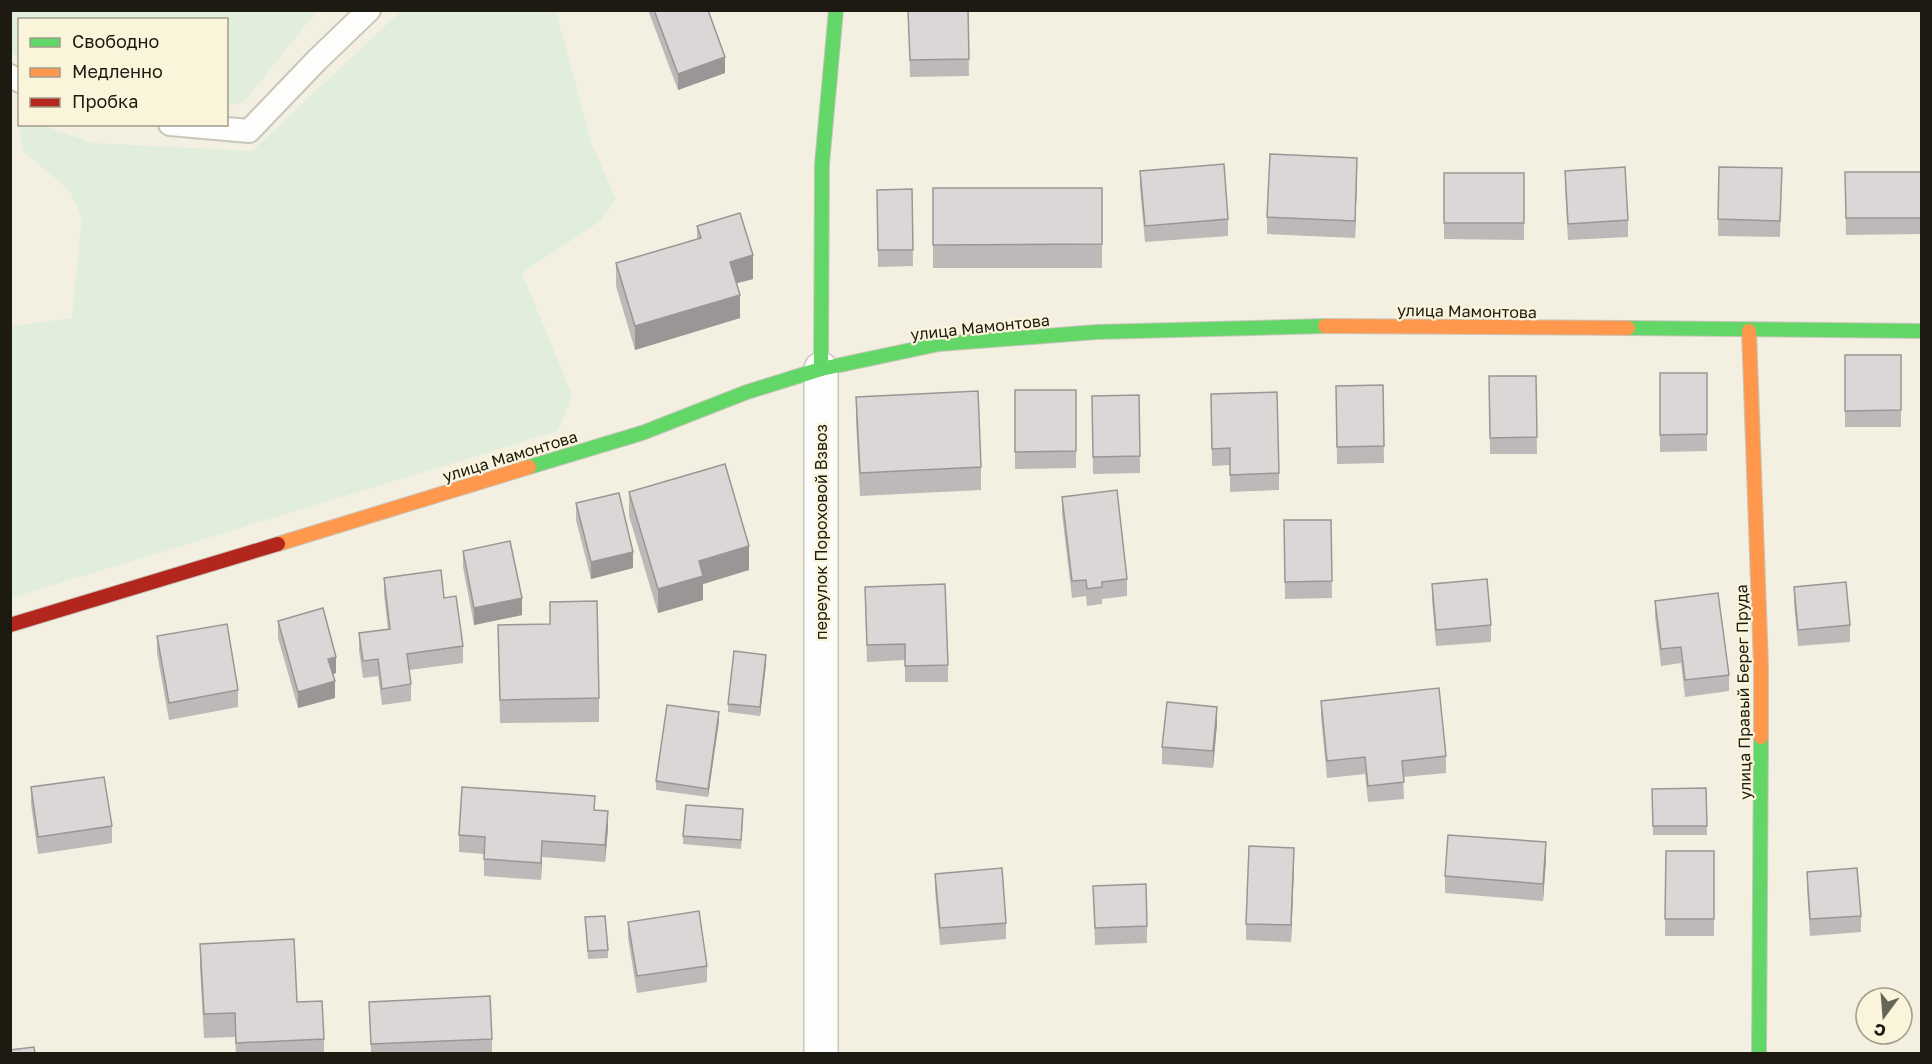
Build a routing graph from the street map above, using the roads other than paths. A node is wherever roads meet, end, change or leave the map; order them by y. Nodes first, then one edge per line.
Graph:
1 (369, 10) edge
2 (836, 10) edge
3 (193, 126) edge
4 (1749, 331) junction
5 (1922, 331) edge
6 (821, 369) junction
7 (10, 625) edge
8 (821, 1053) edge
9 (1760, 1053) edge

1 - 3 lane
2 - 6 main road, переулок Пороховой Взвоз
4 - 5 main road, улица Мамонтова
4 - 6 main road, улица Мамонтова
4 - 9 main road, улица Правый Берег Пруда
6 - 7 main road, улица Мамонтова
6 - 8 street, переулок Пороховой Взвоз

